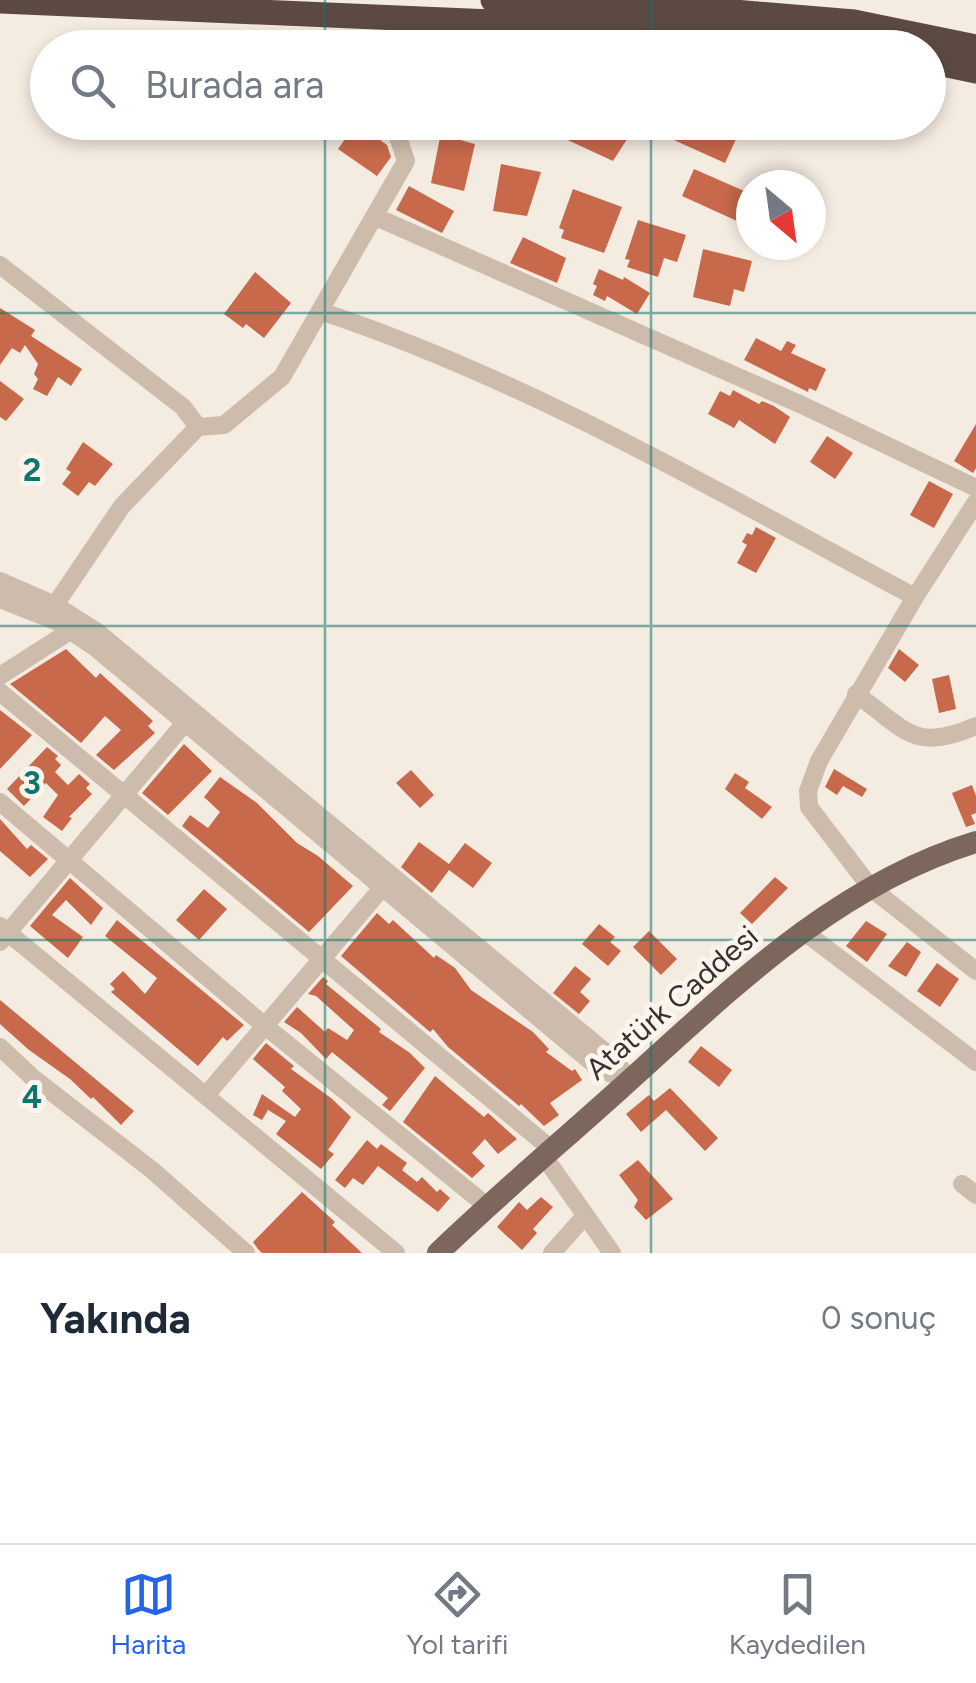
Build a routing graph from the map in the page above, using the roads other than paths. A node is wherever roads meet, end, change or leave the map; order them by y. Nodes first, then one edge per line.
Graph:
1 (494, 0) edge
2 (0, 1) edge
3 (679, 30) edge
4 (893, 30) edge
5 (946, 41) edge
6 (976, 47) edge
7 (946, 65) edge
8 (976, 71) edge
9 (399, 140) edge
10 (376, 217) junction
11 (1, 268) edge
12 (320, 311) junction
13 (198, 427) junction
14 (976, 488) edge
15 (976, 502) edge
16 (0, 581) edge
17 (914, 598) junction
18 (0, 599) edge
19 (55, 605) junction
20 (70, 630) junction
21 (0, 676) edge
22 (0, 692) edge
23 (856, 694) junction
24 (184, 724) junction
25 (976, 726) edge
26 (123, 796) junction
27 (0, 802) edge
28 (976, 842) edge
29 (69, 858) junction
30 (382, 888) junction
31 (871, 888) junction
32 (802, 930) junction
33 (3, 933) edge
34 (322, 957) junction
35 (975, 969) edge
36 (265, 1026) junction
37 (0, 1047) edge
38 (976, 1062) edge
39 (629, 1081) junction
40 (207, 1094) junction
41 (546, 1152) junction
42 (487, 1206) junction
43 (584, 1217) junction
44 (246, 1253) edge
45 (396, 1253) edge
46 (438, 1253) edge
47 (552, 1253) edge
48 (612, 1253) edge

1 - 4 highway
2 - 3 highway
5 - 6 highway
7 - 8 highway
9 - 10 street
10 - 12 street
10 - 14 street
11 - 13 street
12 - 13 street
12 - 17 street
13 - 19 street
15 - 17 street
16 - 19 street
17 - 23 street
18 - 20 street
19 - 39 street
20 - 21 street
20 - 24 street
22 - 26 street
23 - 25 street
23 - 31 street
24 - 26 street
24 - 30 street
26 - 29 street
26 - 34 street
27 - 29 street
28 - 31 main road, Atatürk Caddesi
29 - 33 street
29 - 36 street
30 - 34 street
30 - 39 street
31 - 32 main road, Atatürk Caddesi
31 - 35 street
32 - 38 street
32 - 39 main road, Atatürk Caddesi
33 - 40 street
34 - 36 street
34 - 41 street
36 - 40 street
36 - 42 street
37 - 44 street
39 - 41 main road, Atatürk Caddesi
40 - 45 street
41 - 42 main road, Atatürk Caddesi
41 - 43 street
42 - 46 main road, Atatürk Caddesi
43 - 47 street
43 - 48 street

